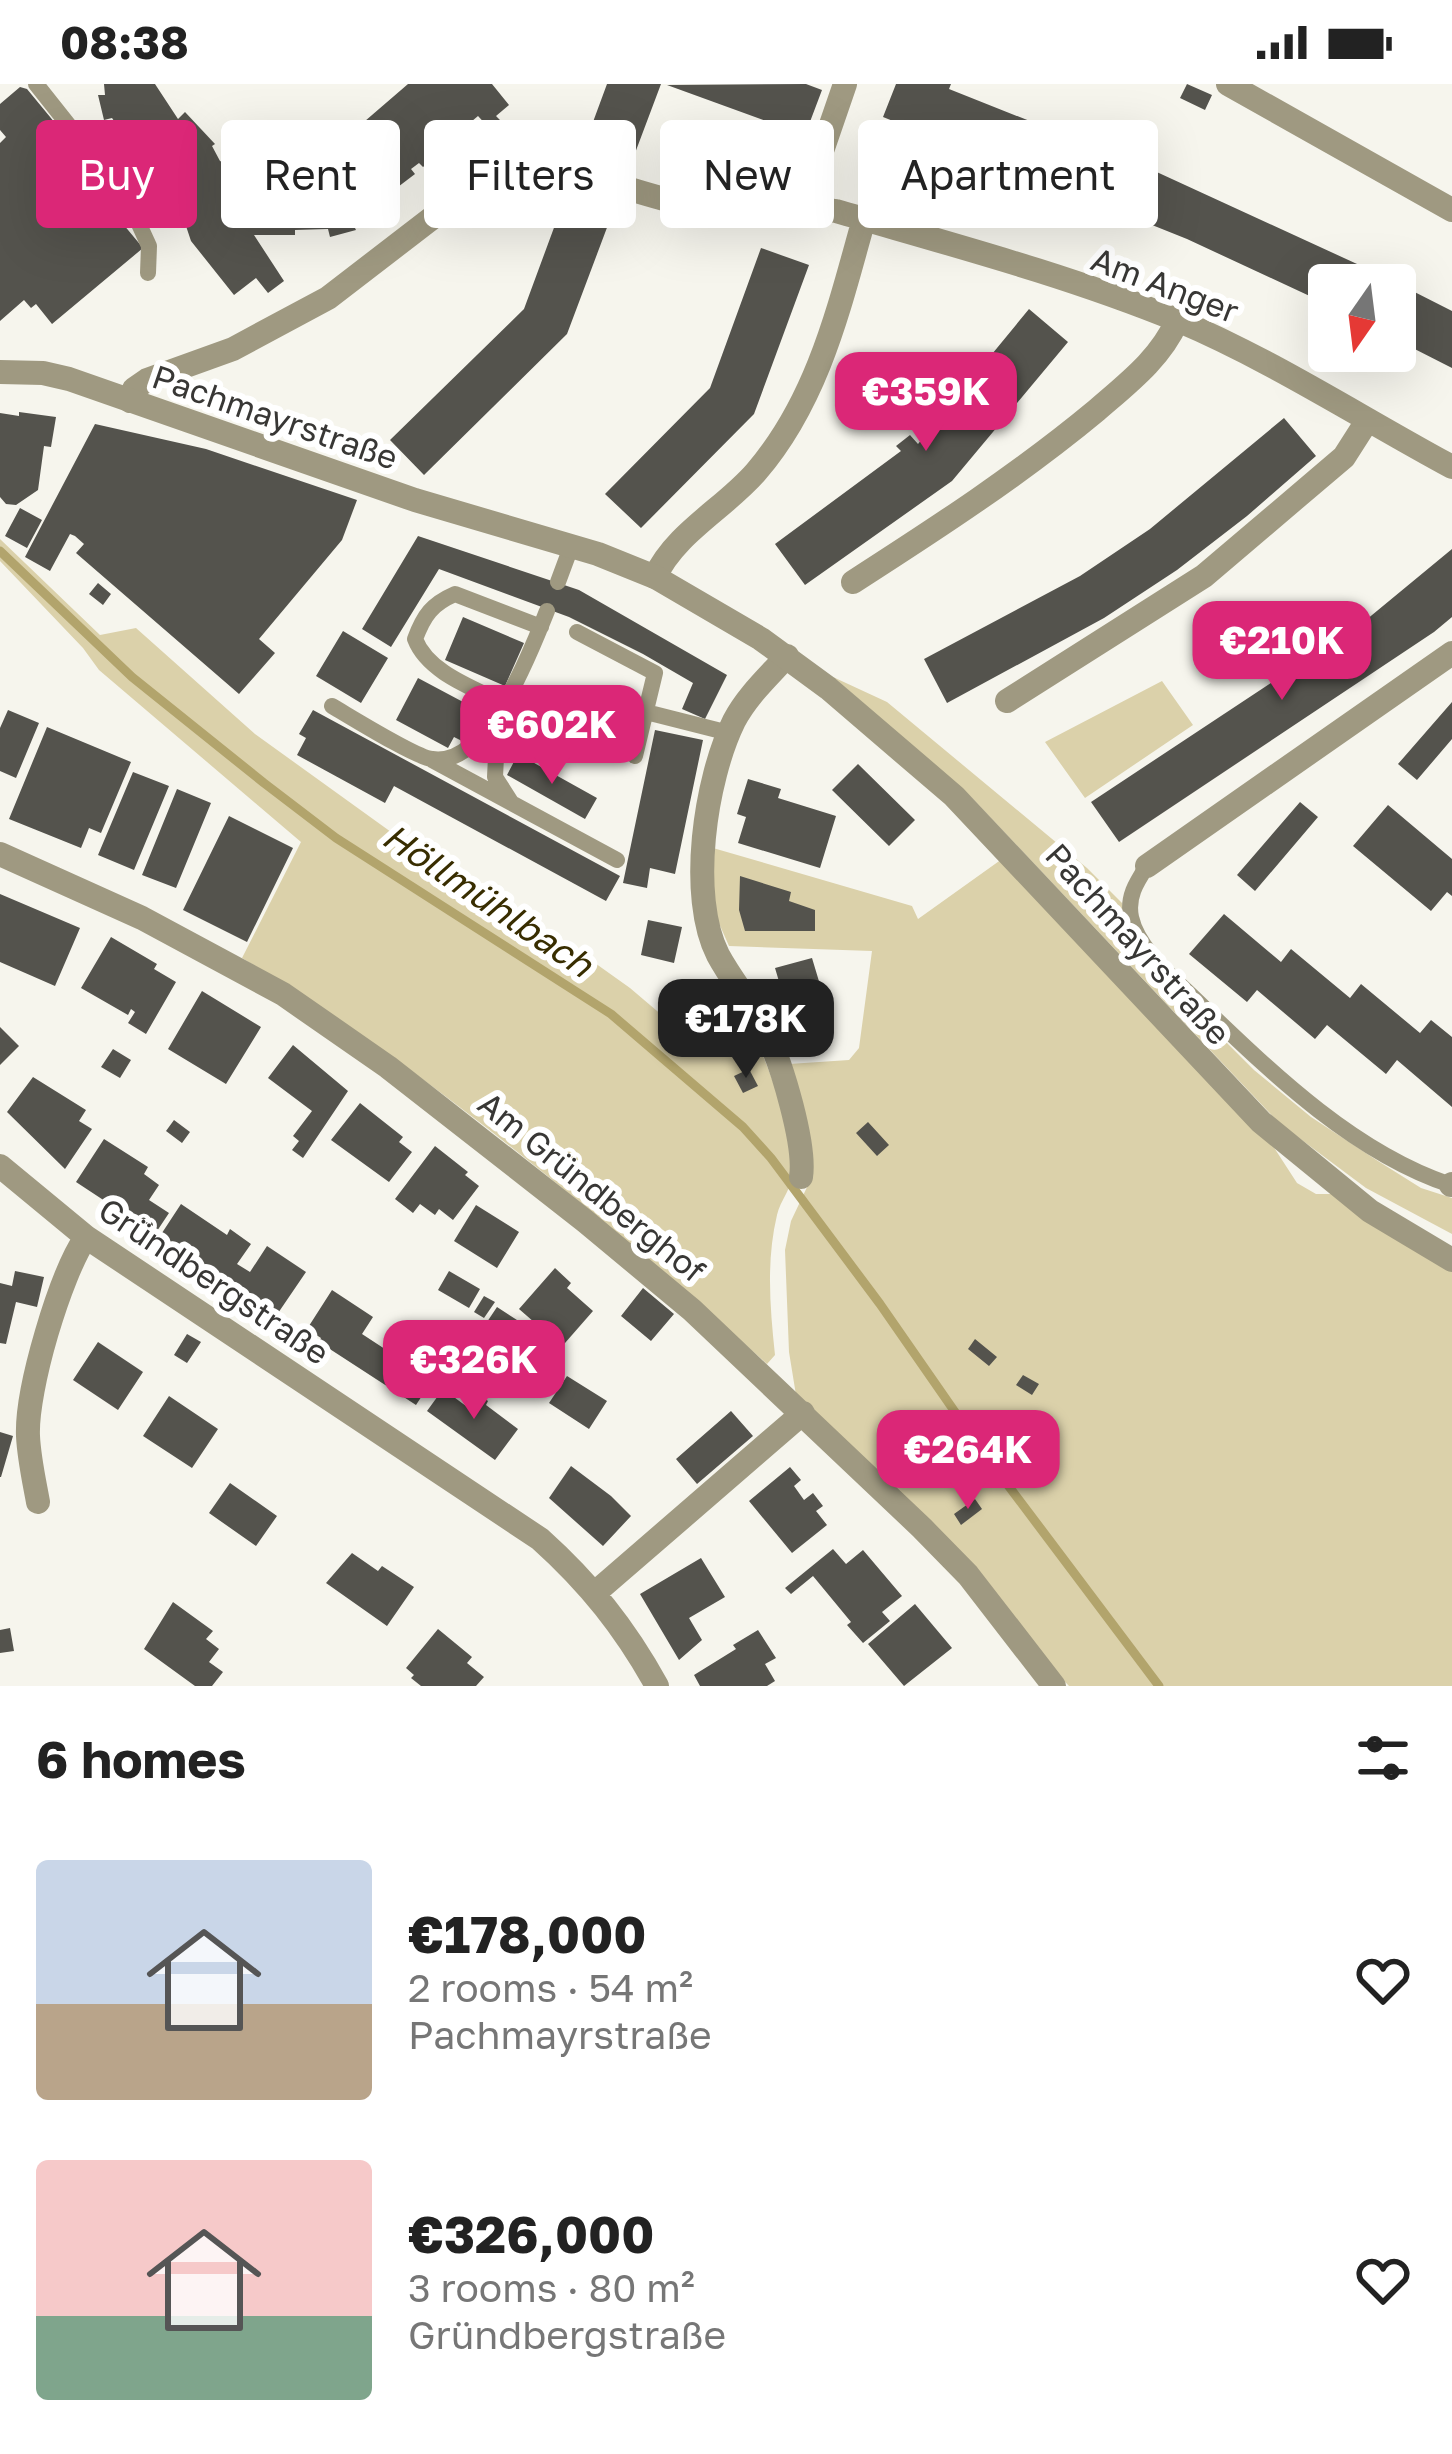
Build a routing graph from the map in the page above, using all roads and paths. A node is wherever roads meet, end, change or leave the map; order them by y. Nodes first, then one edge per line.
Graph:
1 (36, 84) edge
2 (845, 84) edge
3 (1228, 84) edge
4 (832, 120) edge
5 (1452, 210) edge
6 (424, 224) edge
7 (861, 228) edge
8 (893, 228) edge
9 (148, 273) dead end
10 (1177, 320) junction
11 (0, 372) edge
12 (130, 401) junction
13 (1367, 422) junction
14 (1452, 467) edge
15 (572, 547) junction
16 (655, 577) junction
17 (559, 582) dead end
18 (853, 582) dead end
19 (577, 632) dead end
20 (1452, 653) edge
21 (787, 656) junction
22 (1007, 701) dead end
23 (332, 706) dead end
24 (501, 710) junction
25 (646, 712) junction
26 (729, 734) junction
27 (635, 757) dead end
28 (431, 759) junction
29 (511, 802) junction
30 (0, 854) edge
31 (617, 860) dead end
32 (1147, 866) joint
33 (0, 1166) edge
34 (800, 1178) dead end
35 (1452, 1185) edge
36 (86, 1237) junction
37 (1452, 1260) edge
38 (803, 1413) junction
39 (38, 1502) dead end
40 (596, 1592) junction
41 (657, 1686) edge
42 (1054, 1686) edge

1 - 9 lane
2 - 4 street
3 - 5 street
6 - 12 street
7 - 16 street
8 - 10 street, Am Anger
10 - 13 street, Am Anger
10 - 18 street
11 - 12 street, Pachmayrstraße
12 - 15 street, Pachmayrstraße
13 - 14 street, Am Anger
13 - 22 street
15 - 16 street, Pachmayrstraße
15 - 17 lane
16 - 21 street, Pachmayrstraße
19 - 25 lane
20 - 32 street
21 - 26 street
21 - 37 street, Pachmayrstraße
23 - 28 lane
24 - 24 lane
24 - 28 lane
24 - 29 lane
25 - 26 lane
25 - 27 lane
26 - 34 street
28 - 29 lane
29 - 31 lane
30 - 38 street, Am Gründberghof
32 - 35 lane
33 - 36 street, Gründbergstraße
36 - 39 street
36 - 40 street, Gründbergstraße
38 - 40 street
38 - 42 street, Am Gründberghof
40 - 41 street, Gründbergstraße

